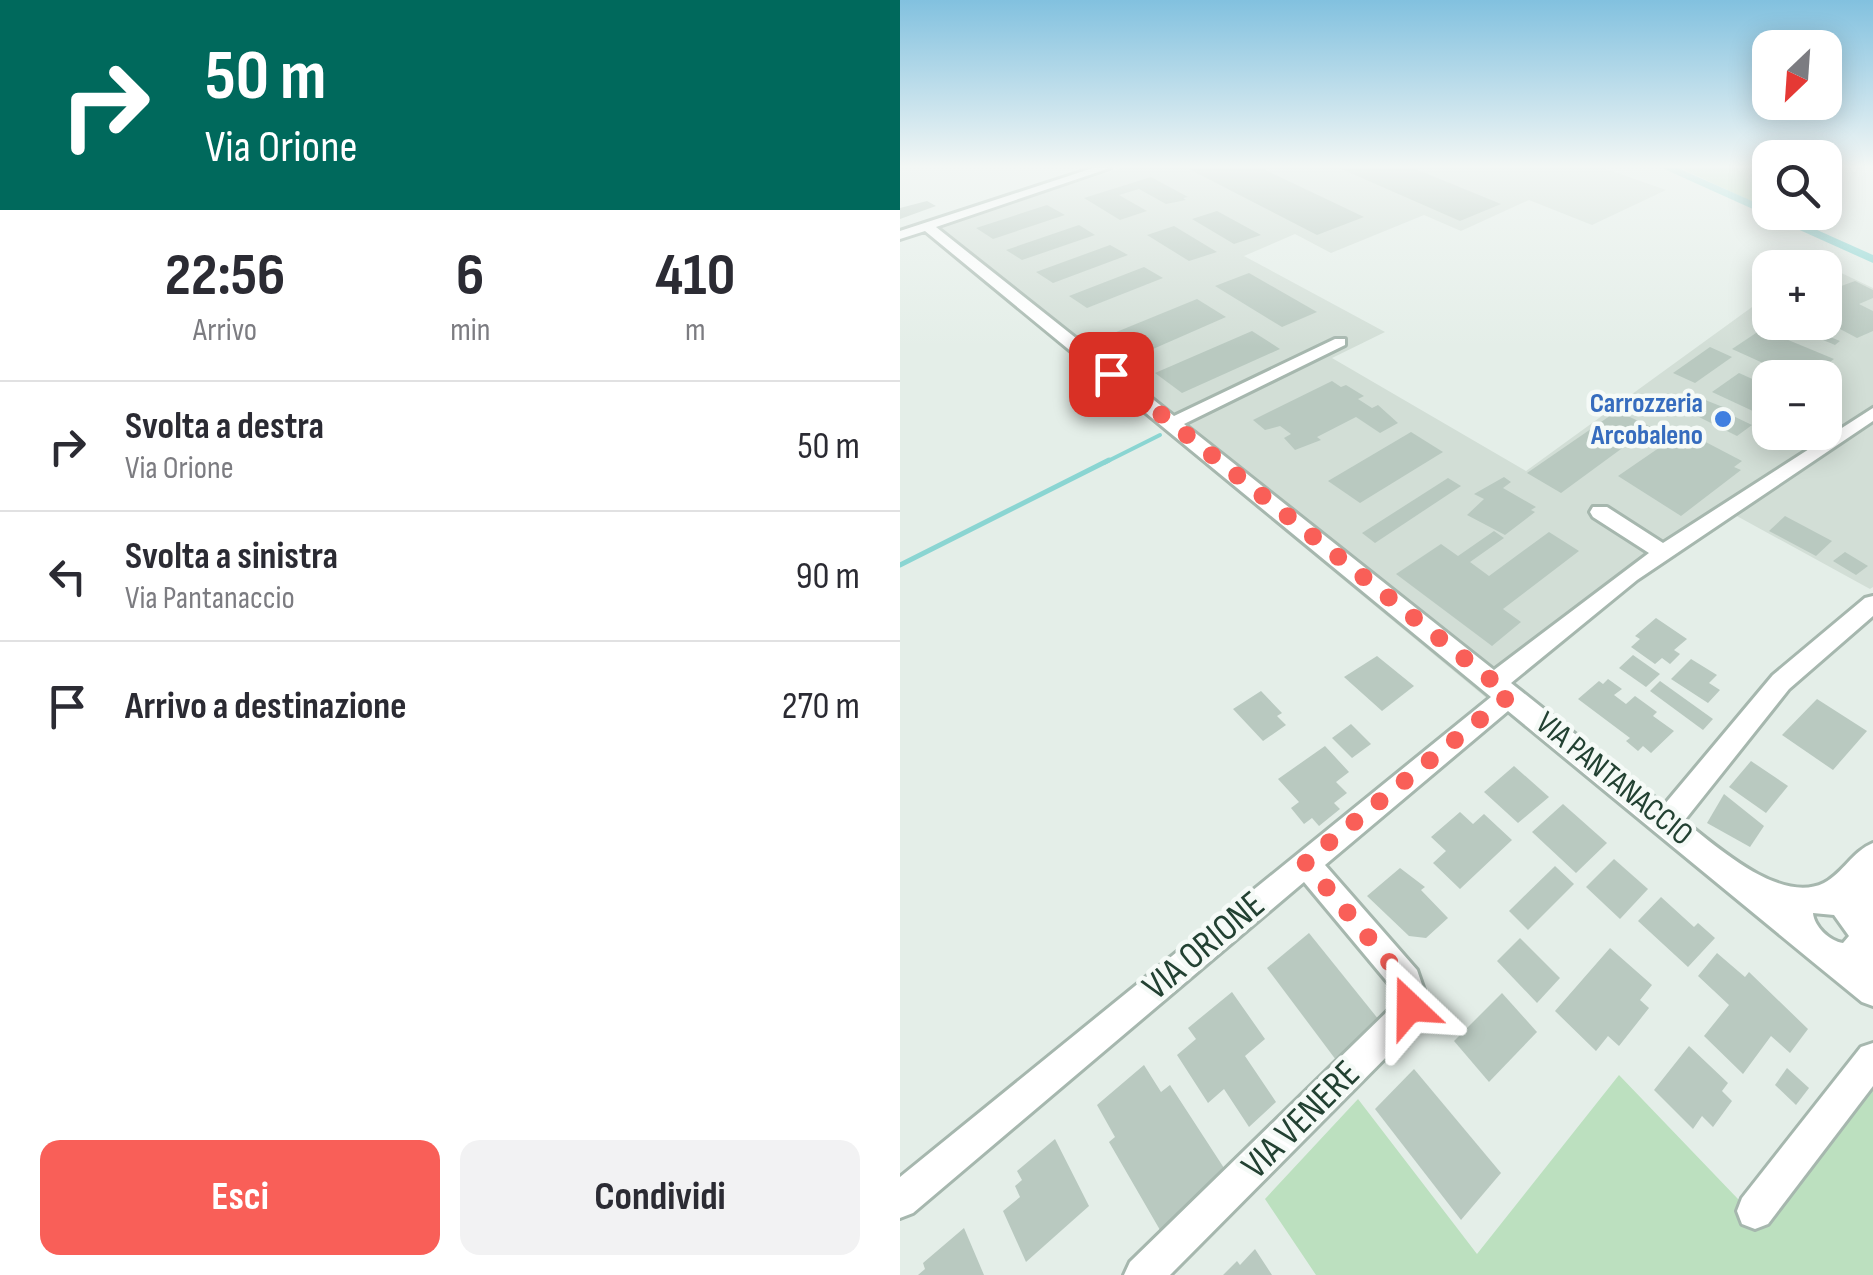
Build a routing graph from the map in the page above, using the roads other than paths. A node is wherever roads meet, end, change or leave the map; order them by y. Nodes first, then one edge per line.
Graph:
1 (929, 228) edge
2 (1340, 342) dead end
3 (1873, 413) edge
4 (1172, 424) junction
5 (1600, 512) dead end
6 (1664, 553) junction
7 (1873, 604) edge
8 (1502, 689) junction
9 (1666, 822) junction
10 (1873, 856) edge
11 (1305, 862) junction
12 (1739, 880) junction
13 (1873, 891) edge
14 (1816, 898) junction
15 (1804, 935) junction
16 (1855, 952) edge
17 (1873, 991) edge
18 (1873, 1059) edge
19 (900, 1200) edge
20 (1755, 1211) dead end
21 (1144, 1275) edge

1 - 4 street, VIA PANTANACCIO
2 - 4 street
3 - 6 street, VIA ORIONE
4 - 8 street, VIA PANTANACCIO
5 - 6 street
6 - 8 street, VIA ORIONE
7 - 9 street
8 - 9 street, VIA PANTANACCIO
8 - 11 street, VIA ORIONE
9 - 12 street, VIA PANTANACCIO
10 - 14 street
11 - 19 street, VIA ORIONE
11 - 21 street, VIA VENERE
12 - 14 street, VIA PANTANACCIO
12 - 15 street, VIA PANTANACCIO
13 - 16 street
14 - 15 street
14 - 16 street
15 - 16 street, VIA PANTANACCIO
16 - 17 street
18 - 20 street

